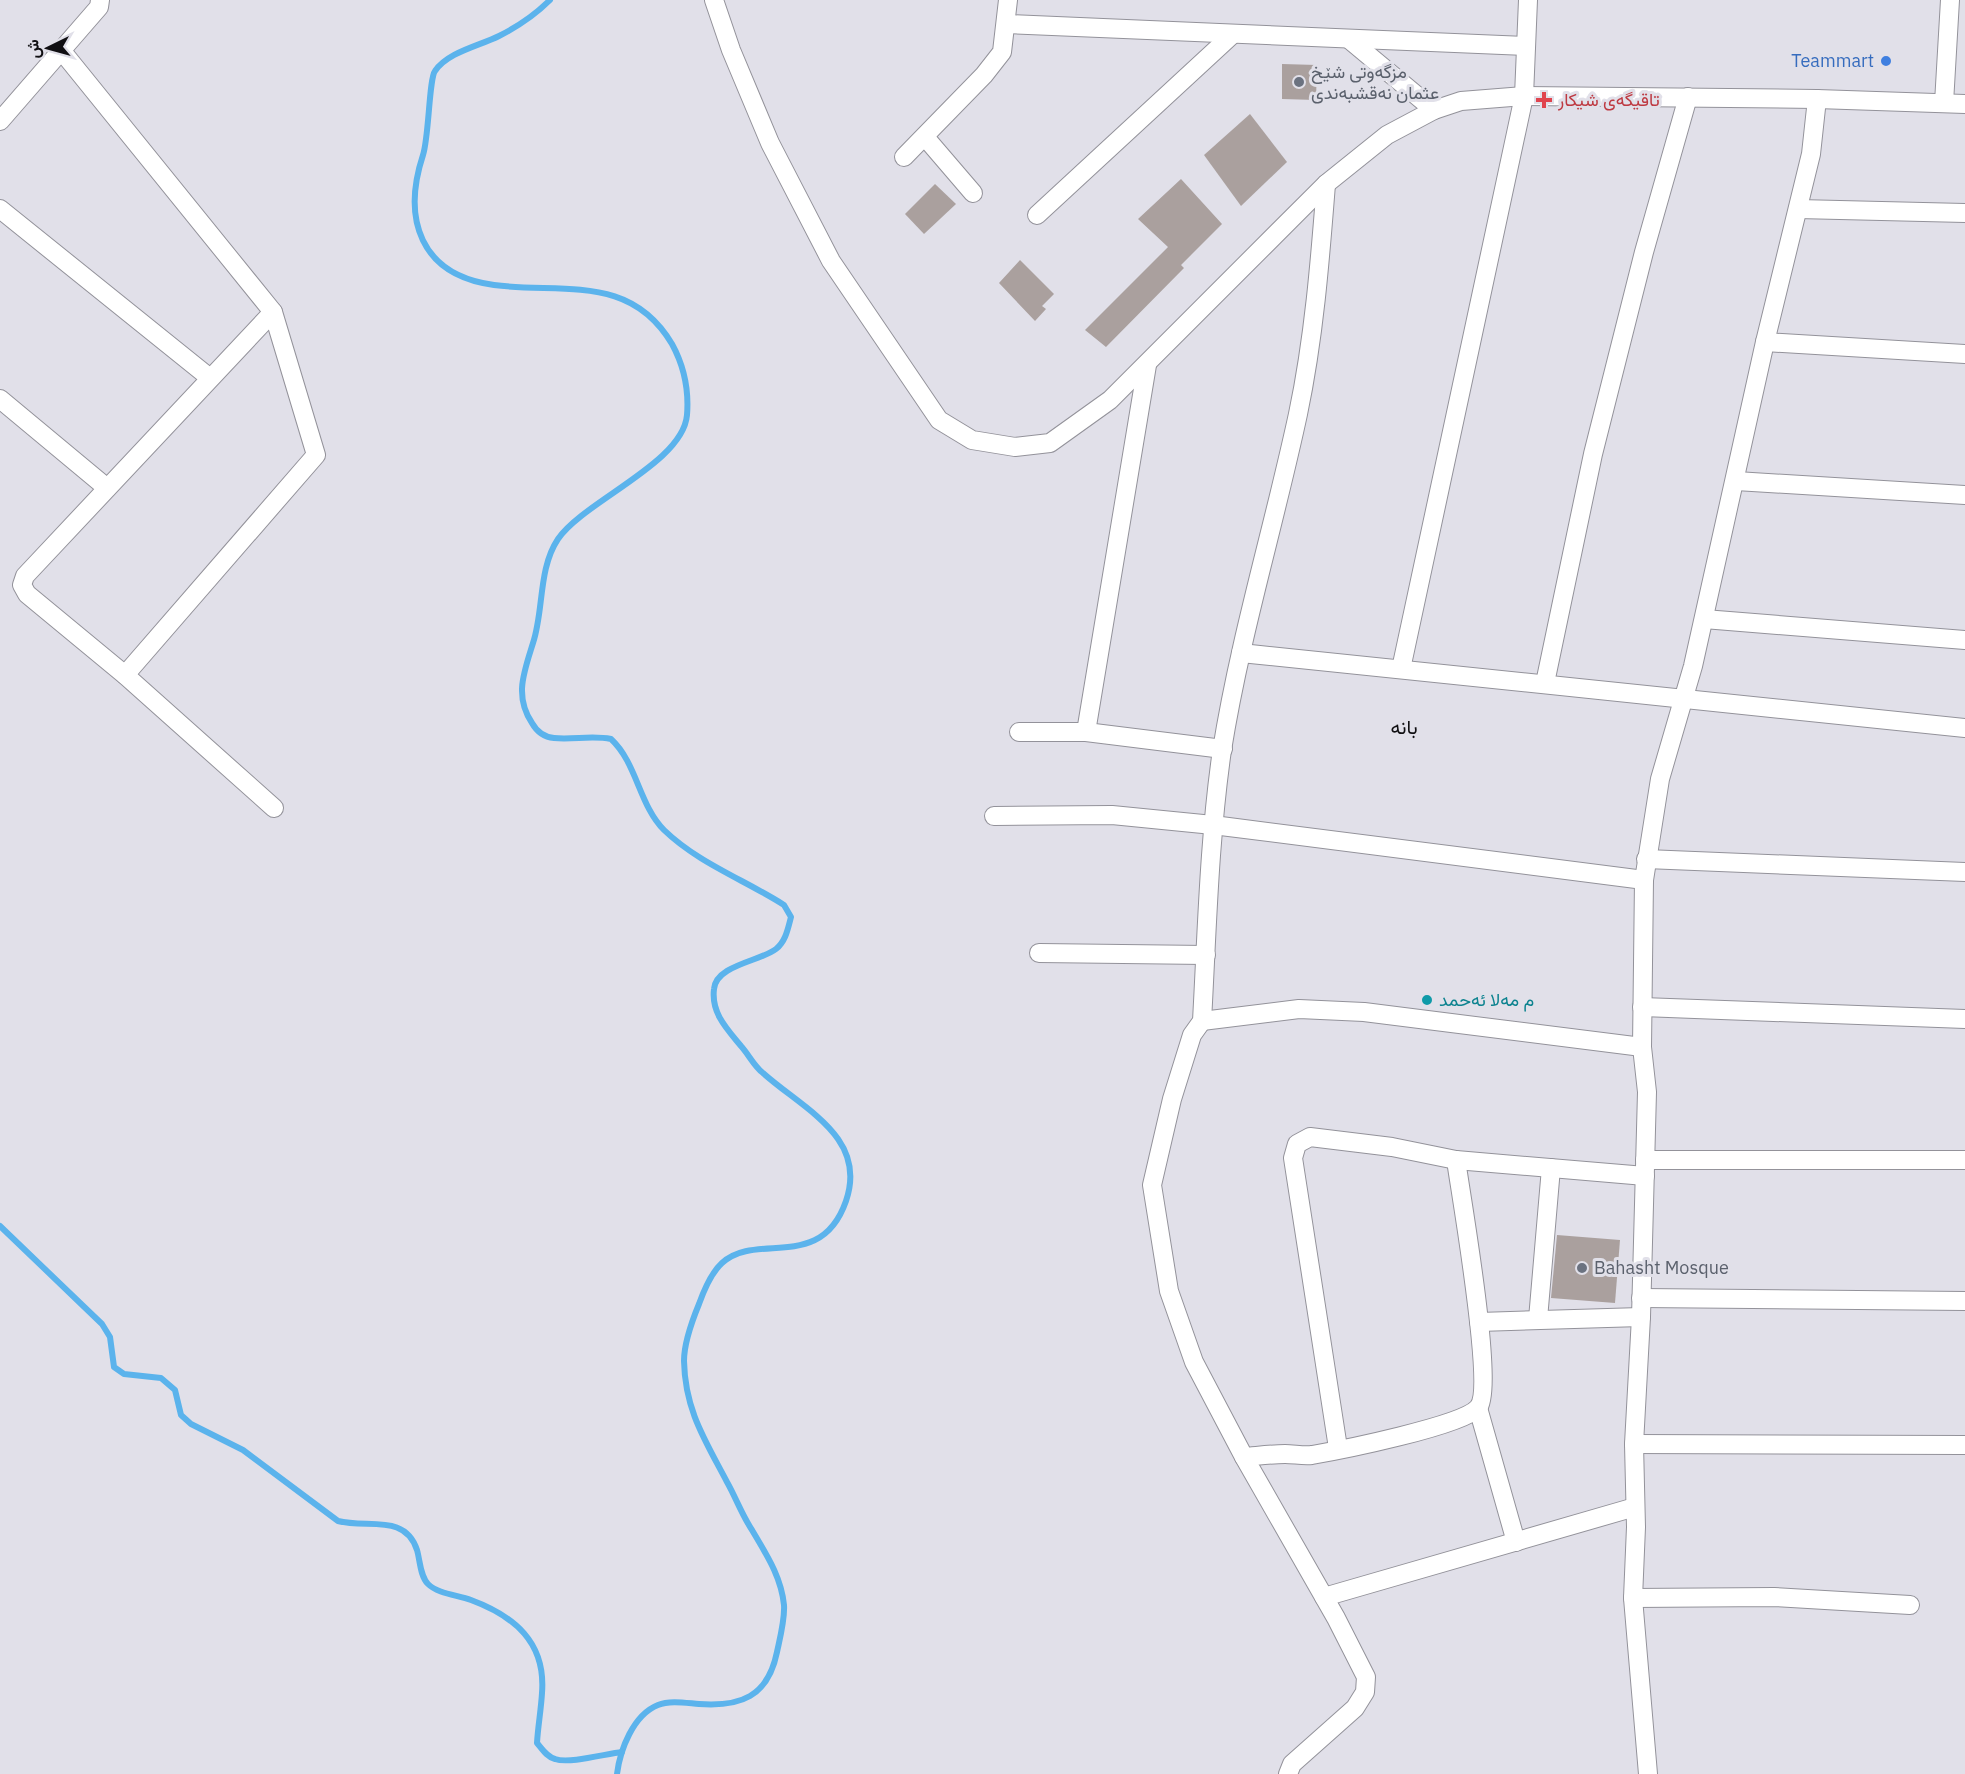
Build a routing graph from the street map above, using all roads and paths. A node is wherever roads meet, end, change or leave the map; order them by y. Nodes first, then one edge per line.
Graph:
1 (100, 0) edge
2 (714, 0) edge
3 (1008, 0) edge
4 (1528, 0) edge
5 (1950, 0) edge
6 (1007, 24) junction
7 (1233, 34) junction
8 (1350, 40) junction
9 (1526, 46) junction
10 (61, 50) junction
11 (1524, 96) junction
12 (1688, 97) junction
13 (1817, 99) junction
14 (1944, 103) junction
15 (1965, 104) edge
16 (1434, 110) junction
17 (0, 121) edge
18 (925, 137) junction
19 (904, 157) dead end
20 (1326, 184) junction
21 (973, 194) dead end
22 (0, 209) edge
23 (1798, 209) junction
24 (1965, 213) edge
25 (1037, 215) dead end
26 (273, 312) junction
27 (1765, 342) junction
28 (1965, 354) edge
29 (1147, 365) junction
30 (210, 378) junction
31 (0, 399) edge
32 (1736, 481) junction
33 (107, 488) junction
34 (1965, 495) edge
35 (1704, 619) junction
36 (1965, 640) edge
37 (1241, 653) junction
38 (1401, 669) junction
39 (125, 675) junction
40 (1545, 683) junction
41 (1684, 697) junction
42 (1965, 728) edge
43 (1018, 732) dead end
44 (1086, 732) junction
45 (1222, 749) junction
46 (274, 808) dead end
47 (994, 816) dead end
48 (1213, 825) junction
49 (1646, 859) junction
50 (1965, 872) edge
51 (1644, 880) junction
52 (1039, 953) dead end
53 (1206, 955) junction
54 (1642, 1007) junction
55 (1965, 1019) edge
56 (1202, 1021) junction
57 (1642, 1047) junction
58 (1456, 1160) junction
59 (1965, 1160) edge
60 (1551, 1168) junction
61 (1645, 1168) junction
62 (1641, 1298) junction
63 (1965, 1301) edge
64 (1641, 1317) junction
65 (1538, 1319) junction
66 (1479, 1322) junction
67 (1478, 1407) junction
68 (1634, 1444) junction
69 (1965, 1445) edge
70 (1338, 1449) junction
71 (1244, 1457) junction
72 (1635, 1507) junction
73 (1516, 1542) junction
74 (1324, 1597) junction
75 (1633, 1598) junction
76 (1910, 1605) dead end
77 (1288, 1774) edge
78 (1648, 1774) edge

1 - 10 street
2 - 29 street
3 - 6 street
4 - 9 street
5 - 14 street
6 - 7 street
6 - 18 street
7 - 8 street
7 - 25 street
8 - 9 street
8 - 16 street
9 - 11 street
10 - 17 street
10 - 26 street
11 - 12 street
11 - 16 street
11 - 38 street
12 - 13 street
12 - 40 street
13 - 14 street
13 - 23 street
14 - 15 street
16 - 20 street
18 - 19 street
18 - 21 street
20 - 29 street
20 - 37 street
22 - 30 street
23 - 24 street
23 - 27 street
26 - 30 street
26 - 39 street
27 - 28 street
27 - 32 street
29 - 44 street
30 - 33 street
31 - 33 street
32 - 34 street
32 - 35 street
33 - 39 street
35 - 36 street
35 - 41 street
37 - 38 street
37 - 45 street
38 - 40 street
39 - 46 street
40 - 41 street
41 - 42 street
41 - 49 street
43 - 44 street
44 - 45 street
45 - 48 street
47 - 48 street
48 - 51 street
48 - 53 street
49 - 50 street
49 - 51 street
51 - 54 street
52 - 53 street
53 - 56 street
54 - 55 street
54 - 57 street
56 - 57 street
56 - 71 street
57 - 61 street
58 - 60 street
58 - 66 street
58 - 70 street
59 - 61 street
60 - 61 street
60 - 65 street
61 - 62 street
62 - 63 street
62 - 64 street
64 - 65 street
64 - 68 street
65 - 66 street
66 - 67 street
67 - 70 street
67 - 73 street
68 - 69 street
68 - 72 street
70 - 71 street
71 - 74 street
72 - 73 street
72 - 75 street
73 - 74 street
74 - 77 street
75 - 76 street
75 - 78 street

